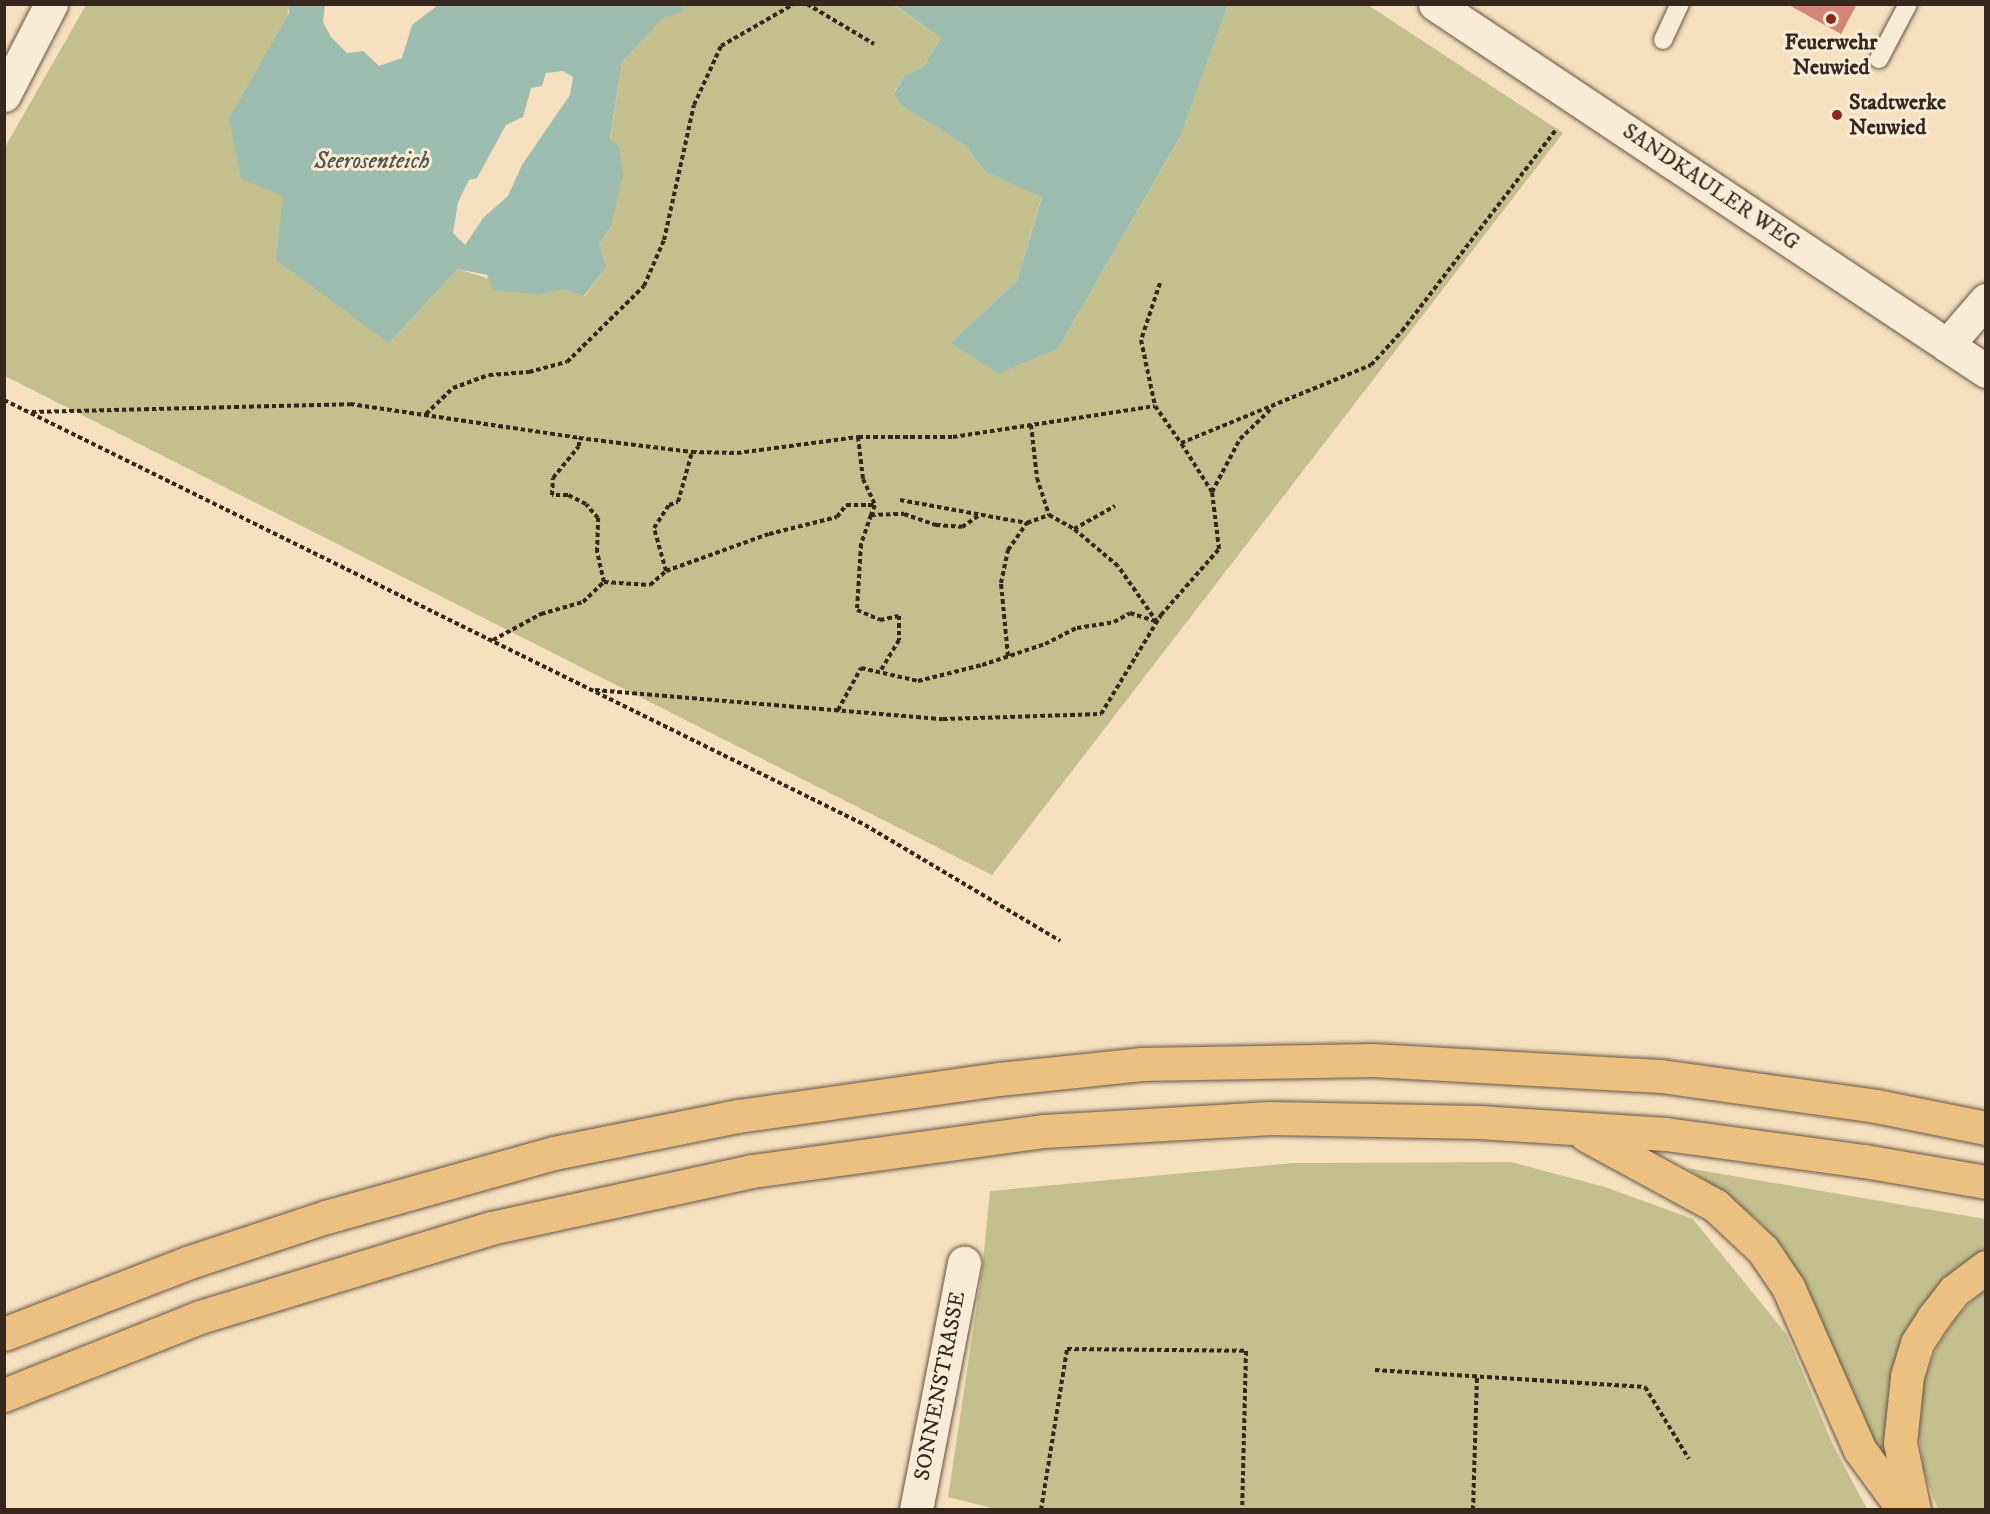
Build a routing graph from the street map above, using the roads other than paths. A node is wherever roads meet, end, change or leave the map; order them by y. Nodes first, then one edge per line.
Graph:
1 (51, 4) edge
2 (1435, 4) edge
3 (1680, 4) edge
4 (1908, 4) edge
5 (1663, 40) dead end
6 (1879, 59) dead end
7 (4, 95) edge
8 (1986, 300) edge
9 (1986, 342) edge
10 (1947, 345) junction
11 (1986, 371) edge
12 (1571, 1127) junction
13 (1986, 1128) edge
14 (1986, 1182) edge
15 (964, 1263) dead end
16 (1986, 1267) edge
17 (4, 1334) edge
18 (4, 1395) edge
19 (916, 1509) edge
20 (1904, 1509) edge
21 (1914, 1509) edge

1 - 7 street
2 - 10 street, SANDKAULER WEG
3 - 5 lane
4 - 6 lane
8 - 10 street
9 - 10 street
10 - 11 street, SANDKAULER WEG
12 - 14 highway
12 - 18 highway
12 - 20 highway
13 - 17 highway
15 - 19 street, SONNENSTRASSE
16 - 21 highway

